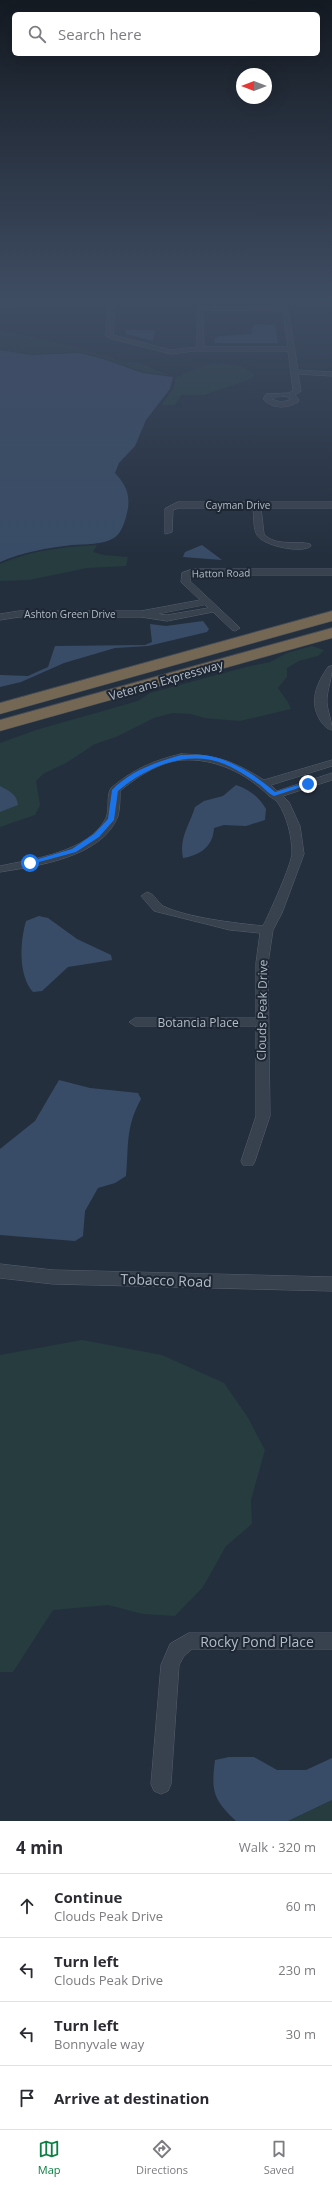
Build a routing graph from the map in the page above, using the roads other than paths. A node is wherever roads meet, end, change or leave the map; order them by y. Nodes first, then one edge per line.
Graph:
1 (297, 387) edge
2 (290, 395) dead end
3 (256, 505) junction
4 (332, 505) edge
5 (168, 532) dead end
6 (306, 546) dead end
7 (332, 572) edge
8 (207, 602) junction
9 (215, 609) junction
10 (179, 612) junction
11 (0, 617) edge
12 (331, 622) edge
13 (235, 628) dead end
14 (332, 670) edge
15 (0, 709) edge
16 (0, 714) edge
17 (0, 726) edge
18 (332, 726) edge
19 (332, 763) edge
20 (293, 776) junction
21 (332, 776) edge
22 (263, 784) junction
23 (308, 784) junction
24 (274, 795) junction
25 (0, 869) edge
26 (147, 896) dead end
27 (267, 930) junction
28 (135, 1022) dead end
29 (262, 1022) junction
30 (248, 1161) dead end
31 (0, 1271) edge
32 (332, 1284) edge
33 (332, 1641) edge
34 (161, 1784) dead end

1 - 2 street
3 - 4 street, Cayman Drive
3 - 5 street, Cayman Drive
3 - 6 street
7 - 8 street, Hatton Road
8 - 9 street, Hatton Road
8 - 10 street, Ashton Green Drive
9 - 10 street, Ashton Green Drive
9 - 13 street, Hatton Road
10 - 11 street, Ashton Green Drive
12 - 15 highway, Veterans Expressway
12 - 16 highway
12 - 17 highway, Veterans Expressway
14 - 18 street
19 - 20 street
20 - 22 street
20 - 23 street
21 - 23 street
22 - 24 street, Clouds Peak Drive
22 - 25 street, Clouds Peak Drive
23 - 24 street
24 - 27 street, Clouds Peak Drive
26 - 27 street
27 - 29 street, Clouds Peak Drive
28 - 29 street, Botancia Place
29 - 30 street, Clouds Peak Drive
31 - 32 street, Tobacco Road
33 - 34 street, Rocky Pond Place

